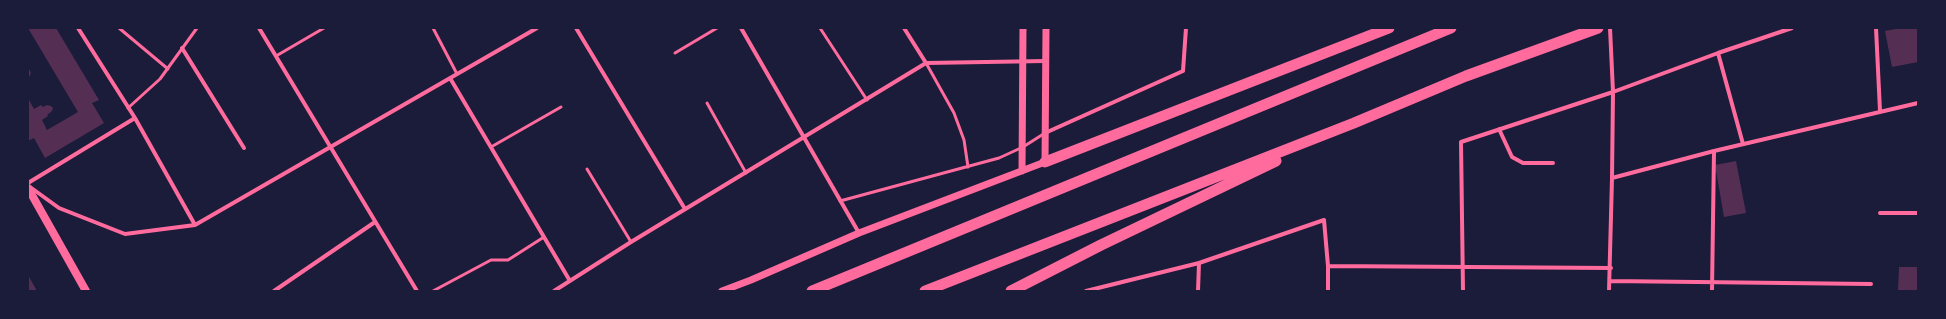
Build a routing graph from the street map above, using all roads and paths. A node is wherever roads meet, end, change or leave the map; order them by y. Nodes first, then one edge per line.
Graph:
1 (78, 28) edge
2 (119, 28) edge
3 (197, 28) edge
4 (259, 28) edge
5 (324, 28) edge
6 (433, 28) edge
7 (537, 28) edge
8 (576, 28) edge
9 (717, 28) edge
10 (740, 28) edge
11 (820, 28) edge
12 (904, 28) edge
13 (1023, 28) edge
14 (1046, 28) edge
15 (1186, 28) edge
16 (1389, 28) edge
17 (1451, 28) edge
18 (1598, 28) edge
19 (1610, 28) edge
20 (1792, 28) edge
21 (1876, 28) edge
22 (182, 48) junction
23 (675, 53) dead end
24 (1718, 53) junction
25 (276, 56) junction
26 (1023, 60) junction
27 (1045, 61) junction
28 (926, 63) junction
29 (168, 69) junction
30 (457, 74) junction
31 (450, 78) junction
32 (1613, 92) junction
33 (867, 100) junction
34 (707, 102) dead end
35 (1918, 103) edge
36 (560, 107) dead end
37 (128, 108) junction
38 (1880, 111) junction
39 (135, 118) junction
40 (1354, 123) junction
41 (1499, 129) junction
42 (1045, 133) junction
43 (804, 138) junction
44 (1743, 144) junction
45 (331, 147) junction
46 (491, 147) junction
47 (1023, 147) junction
48 (244, 148) dead end
49 (1714, 151) junction
50 (1045, 162) junction
51 (1553, 163) dead end
52 (968, 167) junction
53 (587, 169) dead end
54 (1022, 171) junction
55 (746, 173) junction
56 (1612, 178) junction
57 (28, 183) edge
58 (28, 187) edge
59 (840, 201) junction
60 (685, 209) junction
61 (1880, 213) dead end
62 (1918, 213) edge
63 (375, 222) junction
64 (195, 225) junction
65 (859, 233) junction
66 (544, 237) junction
67 (631, 242) junction
68 (1198, 263) junction
69 (1328, 266) junction
70 (1463, 267) junction
71 (1611, 268) junction
72 (570, 281) junction
73 (1610, 281) junction
74 (1712, 283) junction
75 (1871, 284) dead end
76 (86, 291) edge
77 (274, 291) edge
78 (417, 291) edge
79 (433, 291) edge
80 (554, 291) edge
81 (722, 291) edge
82 (812, 291) edge
83 (925, 291) edge
84 (1011, 291) edge
85 (1086, 291) edge
86 (1198, 291) edge
87 (1328, 291) edge
88 (1463, 291) edge
89 (1610, 291) edge
90 (1712, 291) edge

1 - 37 street
2 - 29 lane
3 - 22 lane
4 - 25 street
5 - 25 lane
6 - 30 lane
7 - 30 street
8 - 60 street
9 - 23 lane
10 - 43 street
11 - 33 lane
12 - 28 street
13 - 26 street
14 - 27 street
15 - 42 street
16 - 50 highway
17 - 82 highway
18 - 40 highway
19 - 32 street
20 - 24 street
21 - 38 street
22 - 29 lane
22 - 48 street
24 - 32 street
24 - 44 street
25 - 45 street
26 - 27 street
26 - 28 street
26 - 47 street
27 - 42 street
28 - 33 street
28 - 52 lane
29 - 37 lane
30 - 31 street
31 - 45 street
31 - 46 street
32 - 41 street
32 - 56 street
33 - 43 street
34 - 55 lane
35 - 38 street
36 - 46 lane
37 - 39 street
38 - 44 street
39 - 57 street
39 - 64 street
40 - 83 highway
40 - 84 highway
41 - 51 street
41 - 70 street
42 - 47 lane
42 - 50 street
43 - 55 street
43 - 59 street
44 - 49 street
45 - 63 street
45 - 64 street
46 - 66 street
47 - 52 lane
47 - 54 street
49 - 56 street
49 - 74 street
50 - 54 street
52 - 59 lane
53 - 67 lane
54 - 65 street
55 - 60 street
56 - 71 street
58 - 64 street
58 - 76 main road
59 - 65 street
60 - 67 street
61 - 62 street
63 - 77 street
63 - 78 street
65 - 81 street
66 - 72 street
66 - 79 lane
67 - 72 street
68 - 69 street
68 - 85 street
68 - 86 street
69 - 70 street
69 - 87 street
70 - 71 street
70 - 88 street
71 - 73 street
72 - 80 street
73 - 74 street
73 - 89 street
74 - 75 street
74 - 90 street

